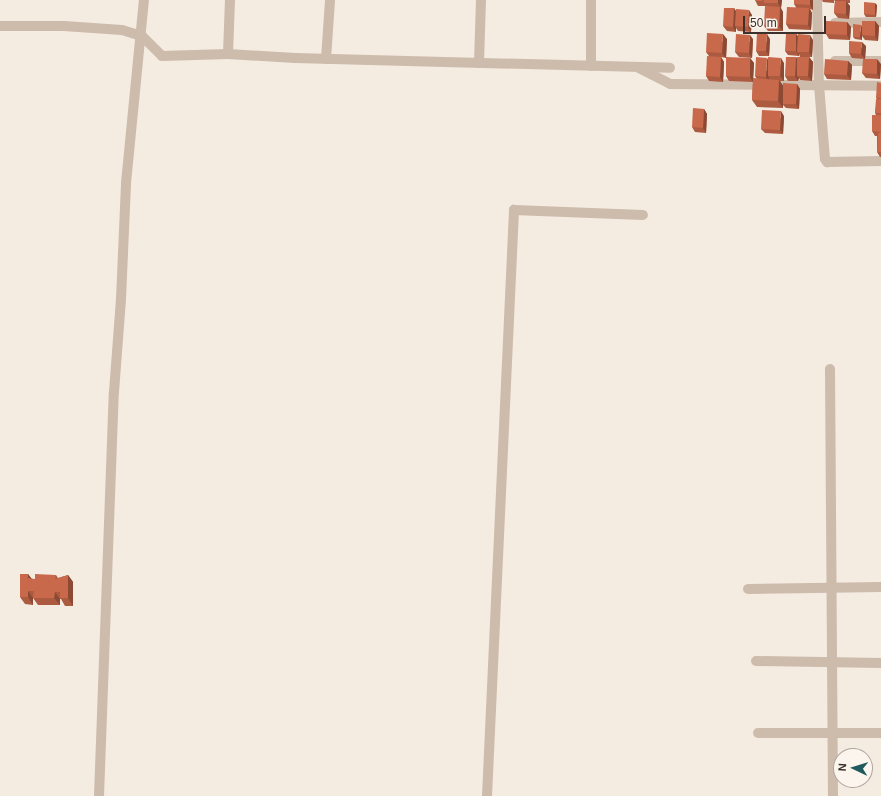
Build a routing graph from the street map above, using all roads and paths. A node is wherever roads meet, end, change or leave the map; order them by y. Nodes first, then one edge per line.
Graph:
1 (144, 0) edge
2 (230, 0) edge
3 (330, 0) edge
4 (481, 0) edge
5 (592, 0) edge
6 (817, 0) edge
7 (881, 22) edge
8 (818, 23) junction
9 (0, 26) edge
10 (142, 36) junction
11 (228, 54) junction
12 (326, 59) junction
13 (819, 61) junction
14 (881, 61) edge
15 (479, 63) junction
16 (591, 66) junction
17 (636, 67) junction
18 (670, 68) dead end
19 (819, 85) junction
20 (881, 86) edge
21 (881, 161) edge
22 (643, 215) dead end
23 (830, 369) dead end
24 (831, 586) junction
25 (881, 587) edge
26 (748, 589) dead end
27 (756, 661) dead end
28 (832, 663) junction
29 (881, 663) edge
30 (758, 733) dead end
31 (832, 733) junction
32 (881, 734) edge
33 (99, 796) edge
34 (487, 796) edge
35 (833, 796) edge

1 - 10 street
2 - 11 street
3 - 12 street
4 - 15 street
5 - 16 street
6 - 8 street
7 - 8 street
8 - 13 street
9 - 10 street
10 - 11 street
10 - 33 street
11 - 12 street
12 - 15 street
13 - 14 street
13 - 19 street
15 - 16 street
16 - 17 street
17 - 18 street
17 - 19 street
19 - 20 street
19 - 21 street
22 - 34 street
23 - 24 street
24 - 25 street
24 - 26 street
24 - 28 street
27 - 28 street
28 - 29 street
28 - 31 street
30 - 31 street
31 - 32 street
31 - 35 street

